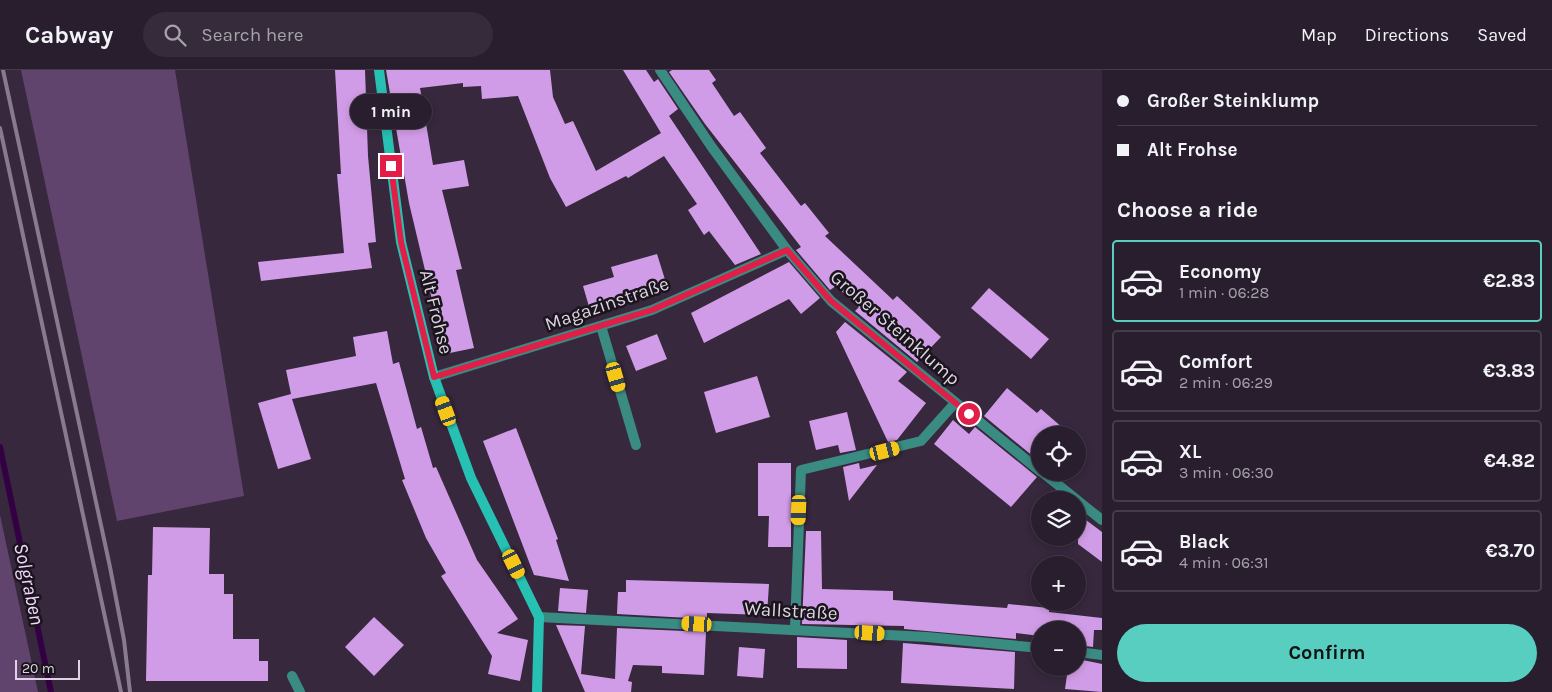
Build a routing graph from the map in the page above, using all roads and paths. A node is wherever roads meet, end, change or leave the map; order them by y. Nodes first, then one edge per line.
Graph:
1 (378, 70) edge
2 (660, 70) edge
3 (787, 250) junction
4 (601, 326) junction
5 (434, 377) junction
6 (955, 403) junction
7 (636, 445) dead end
8 (1031, 464) edge
9 (1053, 481) edge
10 (1065, 491) edge
11 (1086, 507) edge
12 (1102, 520) edge
13 (539, 616) junction
14 (795, 628) junction
15 (1031, 647) edge
16 (1086, 653) edge
17 (1102, 655) edge
18 (292, 676) dead end
19 (300, 692) edge
20 (537, 692) edge

1 - 5 street, Alt Frohse
2 - 3 street, Großer Steinklump
3 - 4 street, Magazinstraße
3 - 6 street, Großer Steinklump
4 - 5 street, Magazinstraße
4 - 7 street
5 - 13 street, Alt Frohse
6 - 8 street, Großer Steinklump
6 - 14 street
9 - 10 street, Großer Steinklump
11 - 12 street, Großer Steinklump
13 - 14 street, Wallstraße
13 - 20 street, Alt Frohse
14 - 15 street, Wallstraße
16 - 17 street
18 - 19 street

